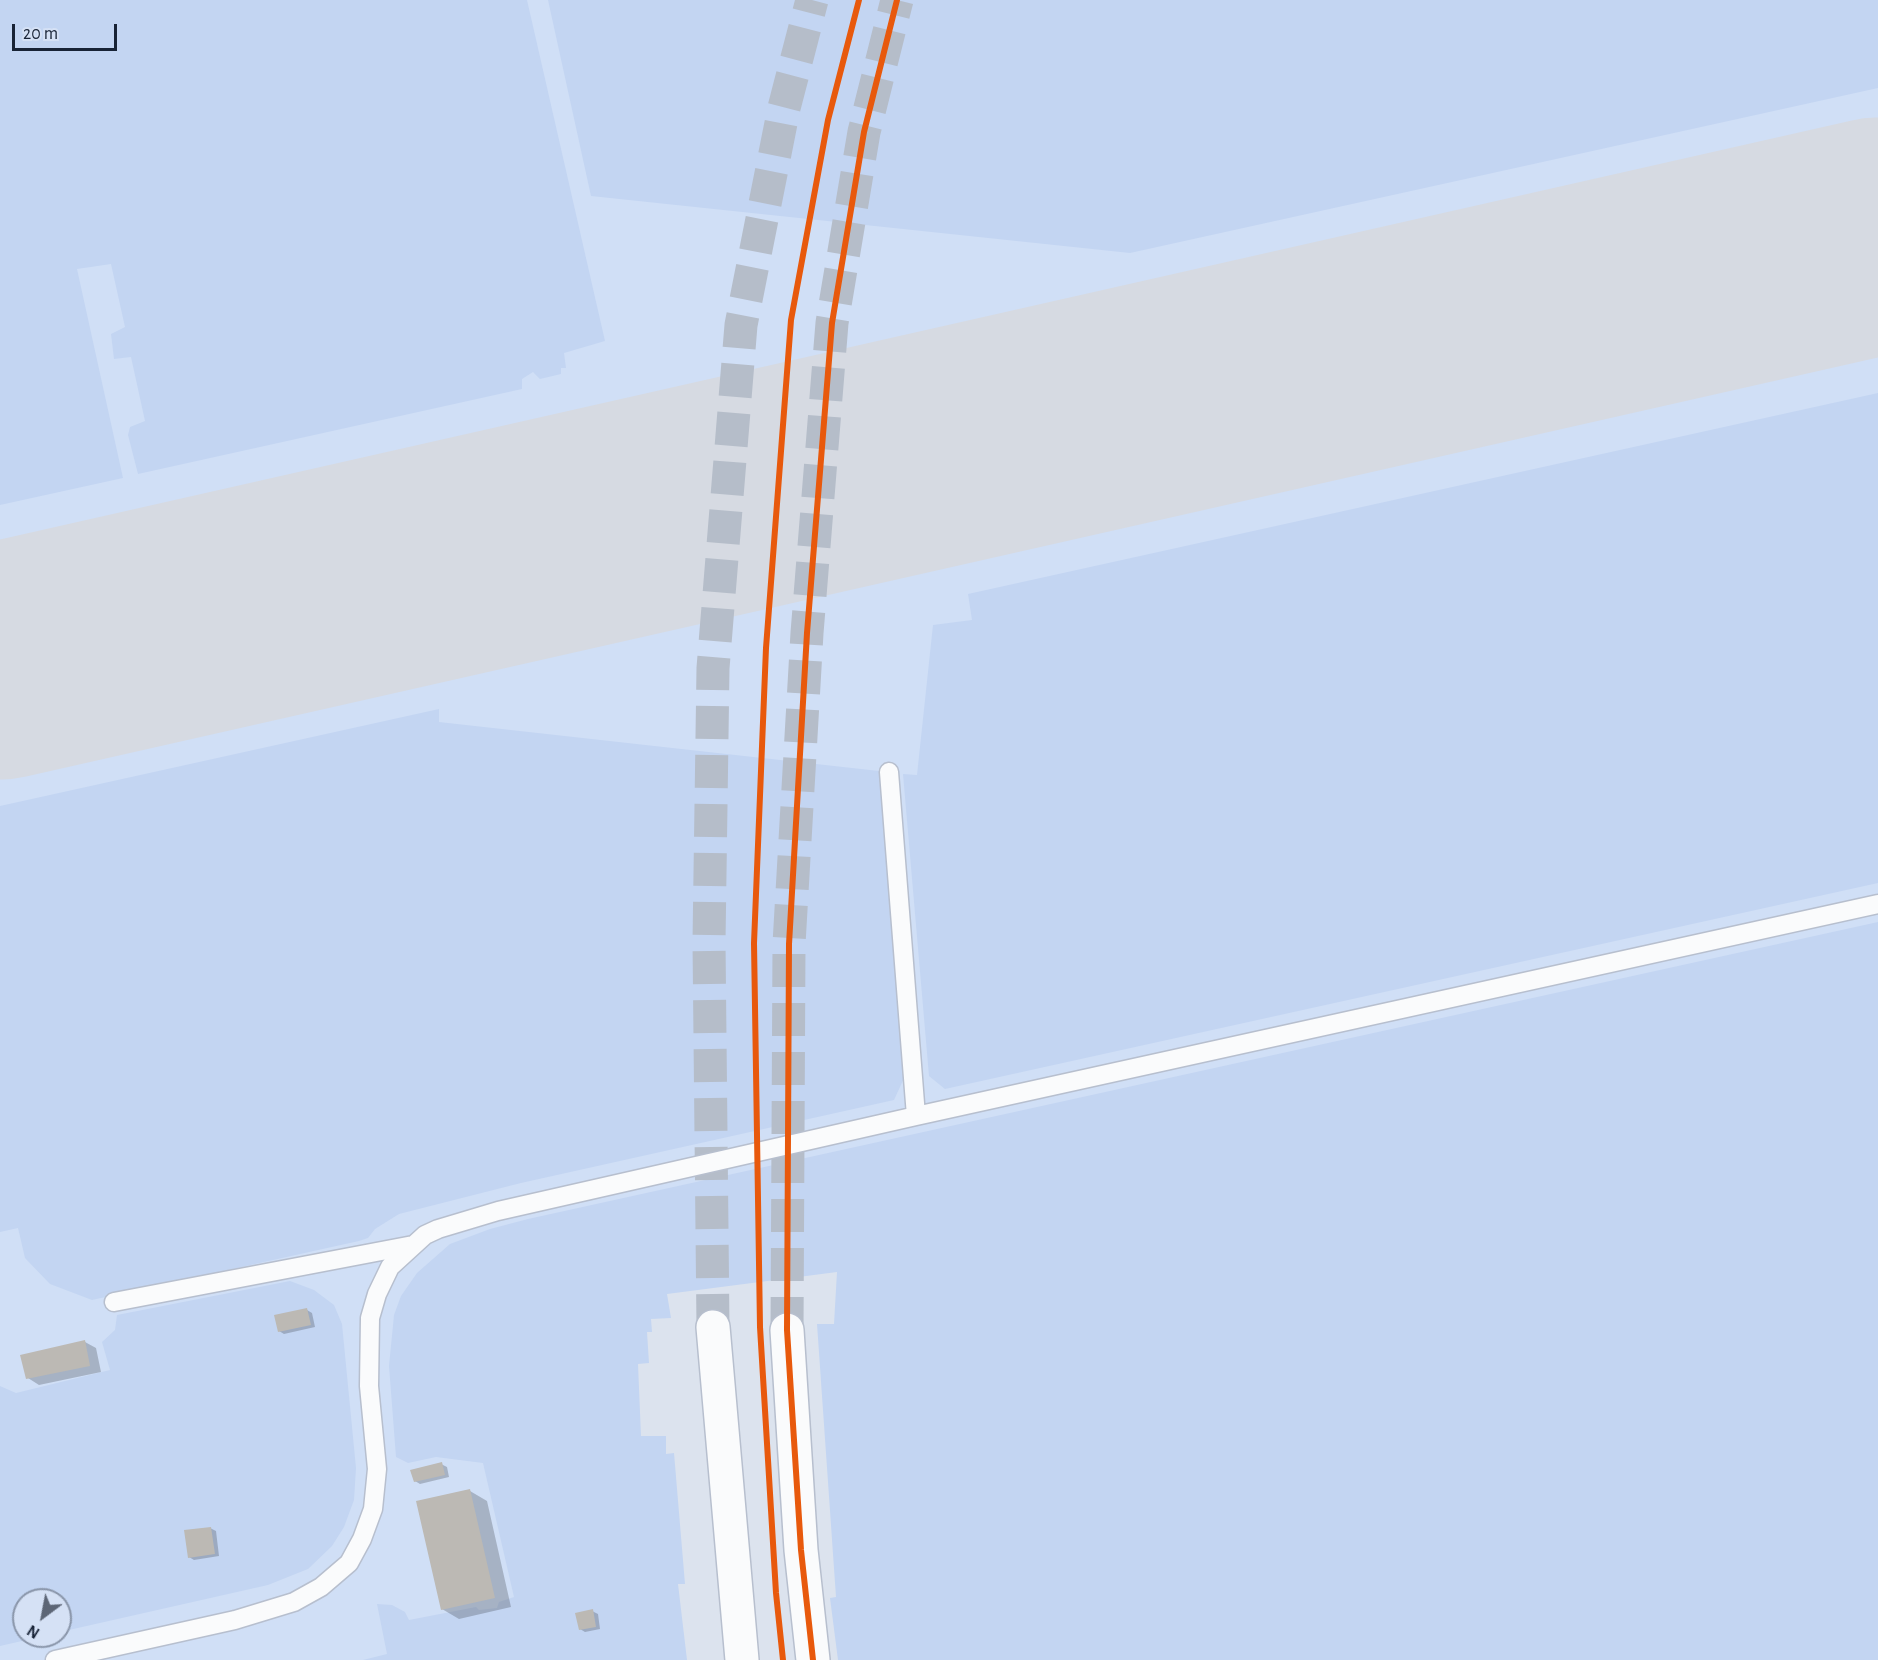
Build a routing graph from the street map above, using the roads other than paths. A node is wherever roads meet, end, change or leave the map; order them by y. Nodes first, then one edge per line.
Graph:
1 (889, 772) dead end
2 (1878, 904) edge
3 (916, 1116) junction
4 (413, 1245) junction
5 (114, 1302) dead end
6 (713, 1327) tunnel mouth
7 (787, 1330) tunnel mouth
8 (55, 1660) edge
9 (742, 1660) edge
10 (813, 1660) edge

1 - 3 lane
2 - 3 lane
3 - 4 lane
4 - 5 lane
4 - 8 lane
6 - 9 main road
7 - 10 main road

